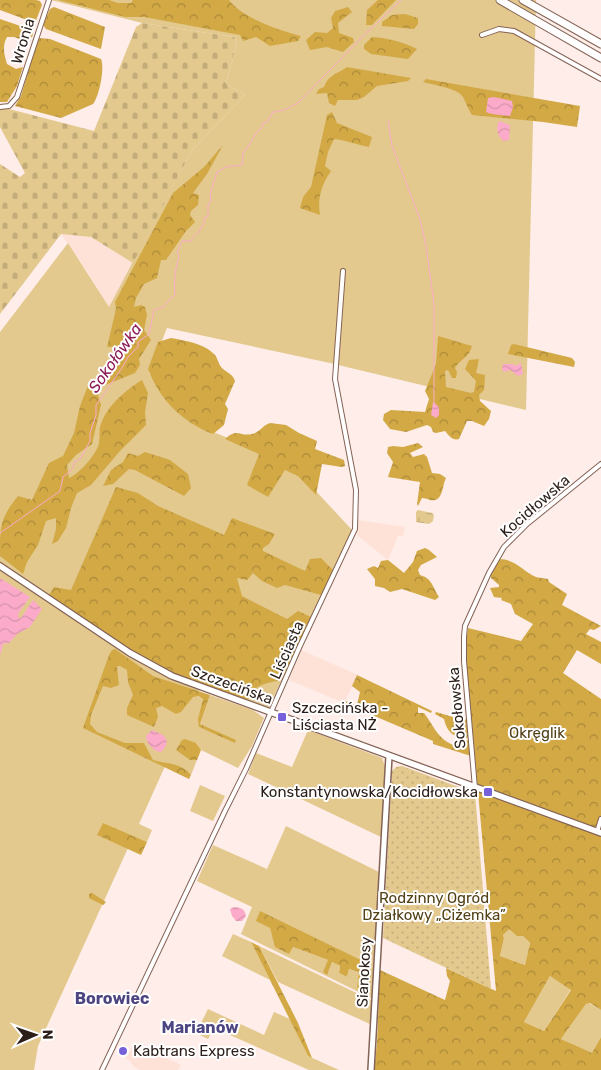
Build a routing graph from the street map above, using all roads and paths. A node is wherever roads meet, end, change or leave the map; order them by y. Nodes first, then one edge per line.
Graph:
1 (48, 0) edge
2 (500, 0) edge
3 (523, 0) edge
4 (482, 35) dead end
5 (601, 44) edge
6 (601, 58) edge
7 (601, 79) edge
8 (0, 107) edge
9 (342, 270) dead end
10 (601, 464) edge
11 (0, 566) edge
12 (466, 626) joint
13 (270, 713) junction
14 (389, 756) junction
15 (475, 788) junction
16 (601, 819) edge
17 (599, 832) edge
18 (102, 1070) edge
19 (372, 1070) edge

1 - 8 street, Wronia
2 - 6 highway
3 - 5 highway
4 - 7 street
9 - 13 street, Liściasta
10 - 12 street, Kocidłowska
11 - 13 main road, Szczecińska
12 - 15 street, Sokołowska
13 - 14 main road, Szczecińska
13 - 18 street, Liściasta
14 - 15 main road, Szczecińska
14 - 19 street, Sianokosy
15 - 17 main road, Szczecińska
16 - 17 street

